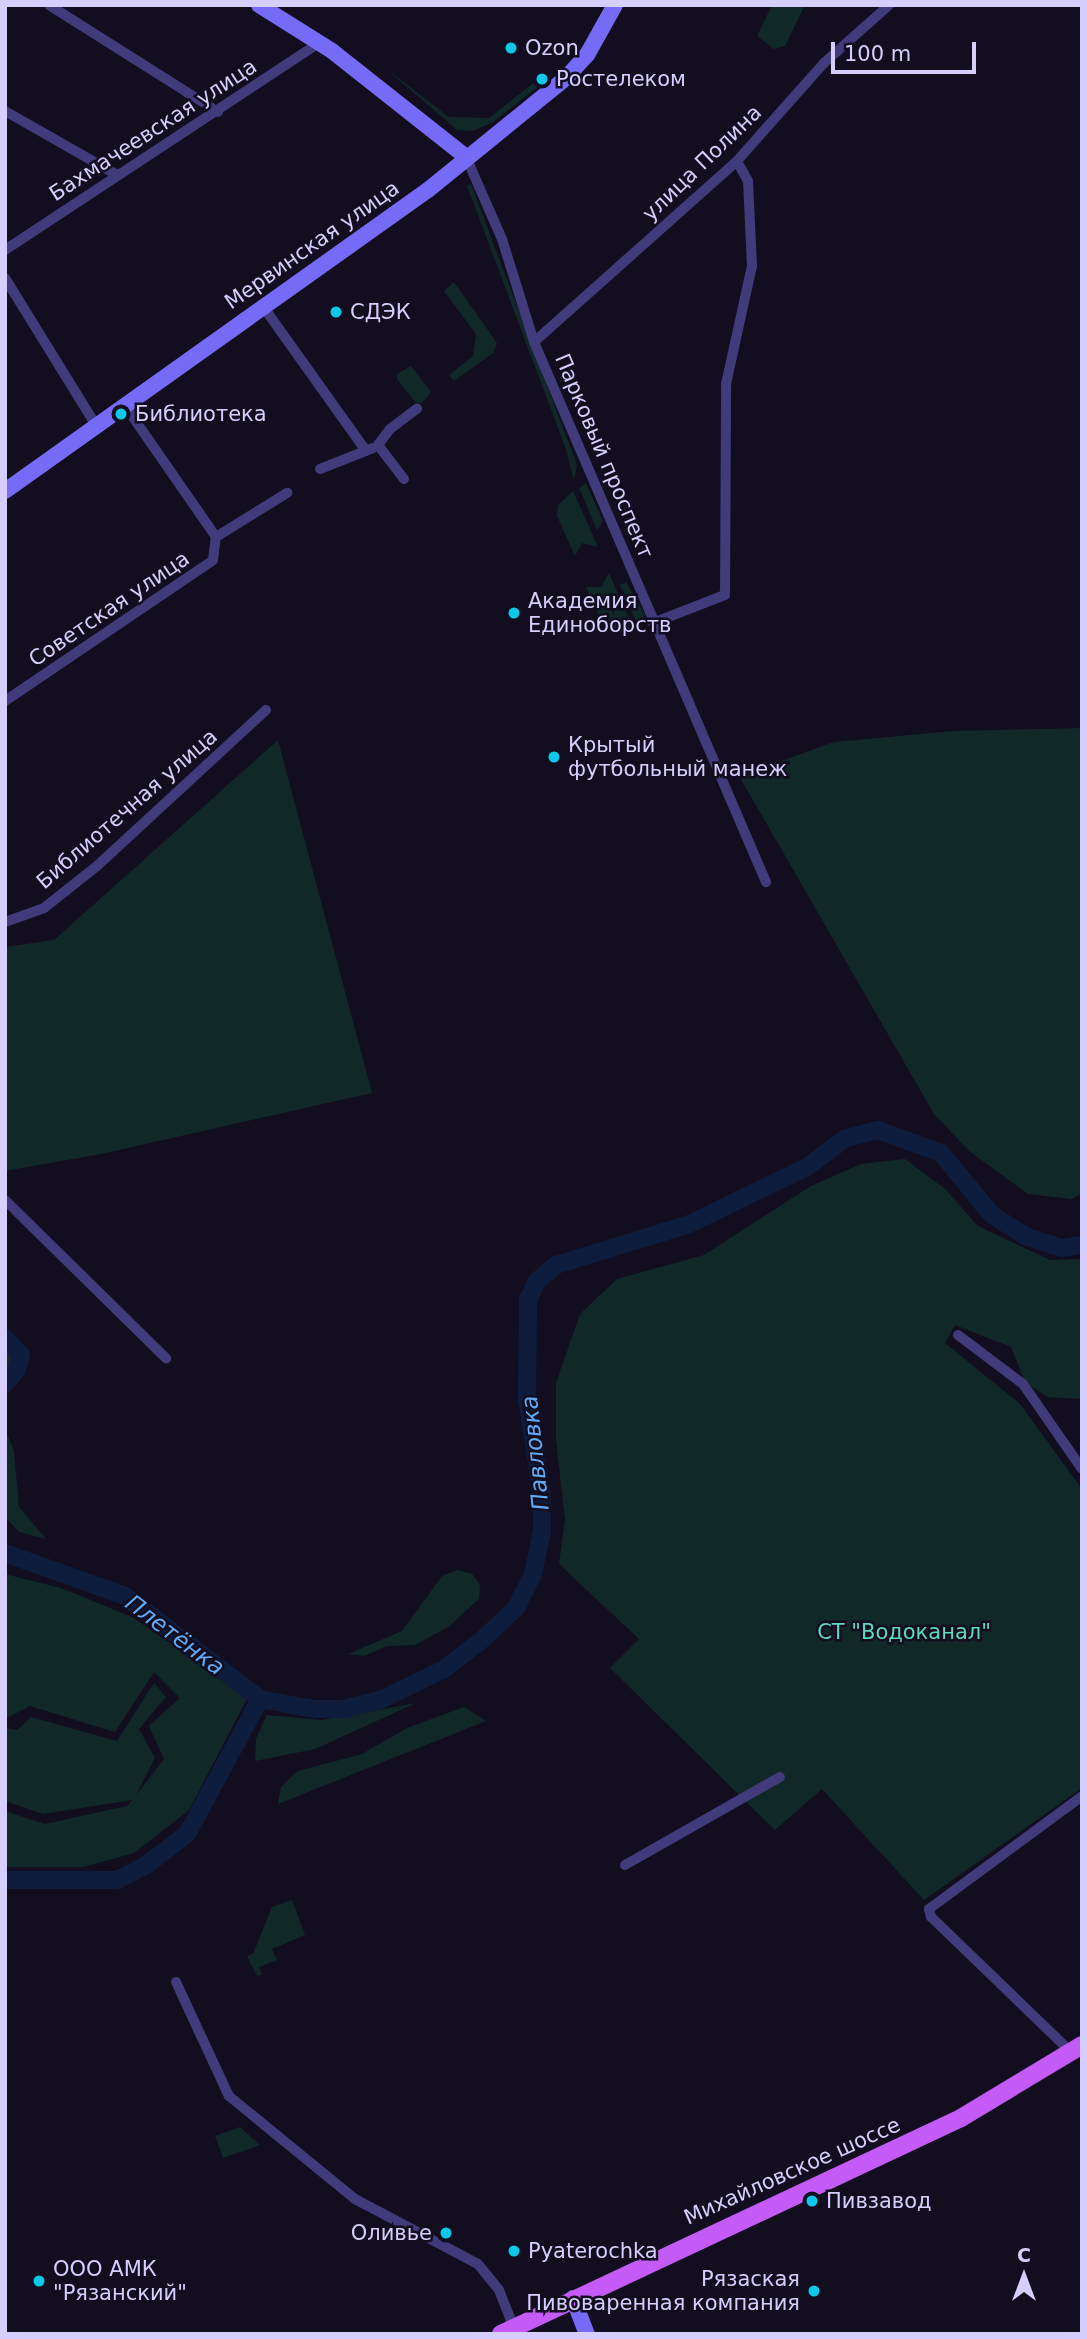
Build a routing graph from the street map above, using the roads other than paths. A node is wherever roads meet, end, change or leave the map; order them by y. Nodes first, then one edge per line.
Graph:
1 (259, 5) edge
2 (615, 5) edge
3 (889, 5) edge
4 (53, 6) edge
5 (321, 42) junction
6 (5, 111) edge
7 (218, 112) junction
8 (466, 158) junction
9 (737, 161) junction
10 (117, 176) junction
11 (5, 250) edge
12 (5, 278) edge
13 (262, 305) junction
14 (534, 342) junction
15 (124, 404) junction
16 (417, 409) dead end
17 (96, 424) junction
18 (378, 445) junction
19 (366, 451) junction
20 (320, 469) dead end
21 (404, 480) dead end
22 (5, 491) edge
23 (288, 493) dead end
24 (216, 537) junction
25 (653, 623) junction
26 (5, 701) edge
27 (266, 710) dead end
28 (765, 882) dead end
29 (5, 922) edge
30 (5, 1200) edge
31 (958, 1335) dead end
32 (166, 1358) dead end
33 (1082, 1469) edge
34 (780, 1777) dead end
35 (1082, 1796) edge
36 (625, 1865) dead end
37 (176, 1982) dead end
38 (1076, 2049) edge
39 (573, 2298) junction
40 (508, 2331) edge
41 (587, 2334) edge

1 - 5 street
2 - 8 street, Мервинская улица
3 - 9 street, улица Полина
4 - 7 street
5 - 7 street, Бахмачеевская улица
5 - 8 street
6 - 10 street
7 - 10 street, Бахмачеевская улица
8 - 13 street, Мервинская улица
8 - 14 street, Парковый проспект
9 - 14 street, улица Полина
9 - 25 street
10 - 11 street, Бахмачеевская улица
12 - 17 street
13 - 15 street, Мервинская улица
13 - 19 street
14 - 25 street, Парковый проспект
15 - 17 street, Мервинская улица
15 - 24 street
16 - 18 street
17 - 22 street, Мервинская улица
18 - 19 street
18 - 21 street
19 - 20 street
23 - 24 street
24 - 26 street, Советская улица
25 - 28 street, Парковый проспект
27 - 29 street, Библиотечная улица
30 - 32 street
31 - 33 street
34 - 36 street
35 - 38 street
37 - 40 street, Михайловское шоссе
38 - 39 main road, Михайловское шоссе
39 - 40 main road, Михайловское шоссе
39 - 41 street

